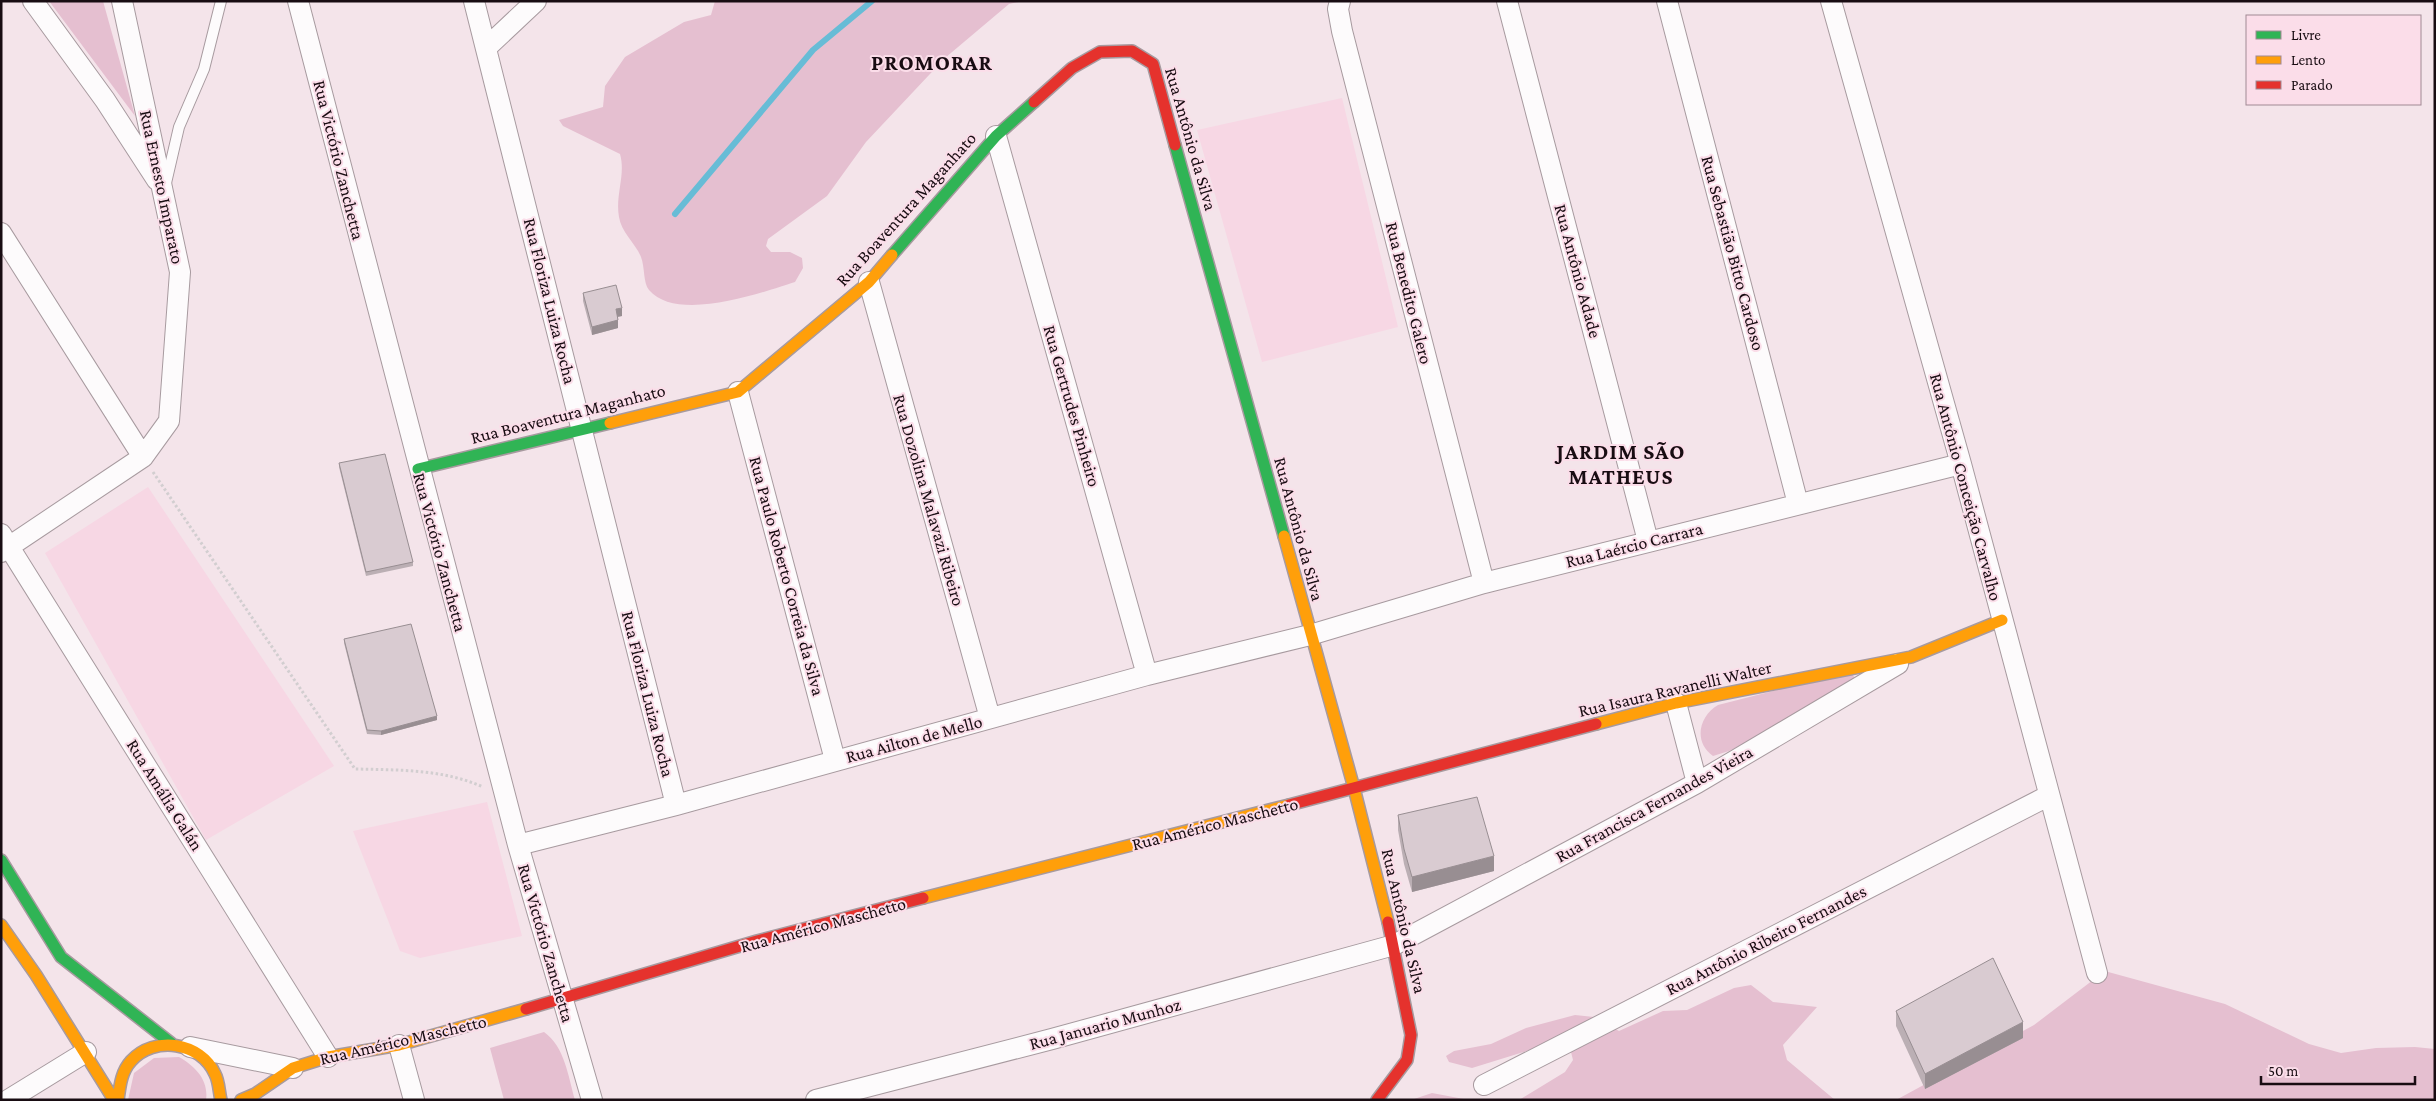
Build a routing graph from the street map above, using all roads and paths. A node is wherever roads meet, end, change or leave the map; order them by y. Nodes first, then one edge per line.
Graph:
1 (33, 1) edge
2 (122, 1) edge
3 (221, 1) edge
4 (298, 1) edge
5 (474, 1) edge
6 (536, 1) edge
7 (1340, 1) edge
8 (1507, 1) edge
9 (1667, 1) edge
10 (1831, 1) edge
11 (486, 48) junction
12 (1100, 52) joint
13 (996, 136) junction
14 (164, 191) junction
15 (1, 232) edge
16 (869, 282) junction
17 (738, 392) junction
18 (582, 428) junction
19 (143, 457) junction
20 (1960, 464) junction
21 (418, 469) junction
22 (1798, 504) junction
23 (1648, 541) junction
24 (4, 544) edge
25 (1484, 583) junction
26 (2002, 620) junction
27 (1310, 635) junction
28 (1911, 657) junction
29 (1147, 674) junction
30 (1676, 703) junction
31 (990, 718) junction
32 (835, 760) junction
33 (1697, 783) junction
34 (1354, 788) junction
35 (2048, 796) junction
36 (506, 798) junction
37 (676, 805) junction
38 (518, 845) junction
39 (1, 860) edge
40 (1, 925) edge
41 (1394, 945) junction
42 (2097, 973) dead end
43 (563, 999) junction
44 (180, 1045) junction
45 (399, 1045) junction
46 (86, 1052) junction
47 (328, 1057) junction
48 (293, 1068) junction
49 (1484, 1084) dead end
50 (251, 1098) edge
51 (8, 1100) edge
52 (114, 1100) edge
53 (118, 1100) edge
54 (221, 1100) edge
55 (414, 1100) edge
56 (592, 1100) edge
57 (816, 1100) edge
58 (1377, 1100) edge

1 - 14 street
2 - 14 street, Rua Ernesto Imparato
3 - 14 lane
4 - 21 street, Rua Victório Zanchetta
5 - 11 street, Rua Floriza Luiza Rocha
6 - 11 street
7 - 25 street, Rua Benedito Galero
8 - 23 street, Rua Antônio Adade
9 - 22 street, Rua Sebastião Bitto Cardoso
10 - 20 street, Rua Antônio Conceição Carvalho
11 - 18 street, Rua Floriza Luiza Rocha
12 - 13 street, Rua Boaventura Maganhato
12 - 27 street, Rua Antônio da Silva
13 - 16 street, Rua Boaventura Maganhato
13 - 29 street, Rua Gertrudes Pinheiro
14 - 19 street, Rua Ernesto Imparato
15 - 19 street
16 - 17 street, Rua Boaventura Maganhato
16 - 31 street, Rua Dozolina Malavazi Ribeiro
17 - 18 street, Rua Boaventura Maganhato
17 - 32 street, Rua Paulo Roberto Correia da Silva
18 - 21 street, Rua Boaventura Maganhato
18 - 37 street, Rua Floriza Luiza Rocha
19 - 24 street
19 - 36 path
20 - 22 street, Rua Laércio Carrara
20 - 26 street, Rua Antônio Conceição Carvalho
21 - 36 street, Rua Victório Zanchetta
22 - 23 street, Rua Laércio Carrara
23 - 25 street, Rua Laércio Carrara
24 - 47 street, Rua Amália Galán
25 - 27 street, Rua Laércio Carrara
26 - 28 street, Rua Isaura Ravanelli Walter
26 - 35 street, Rua Antônio Conceição Carvalho
27 - 29 street, Rua Ailton de Mello
27 - 34 street, Rua Antônio da Silva
28 - 30 street, Rua Isaura Ravanelli Walter
28 - 33 street, Rua Francisca Fernandes Vieira
29 - 31 street, Rua Ailton de Mello
30 - 33 street
30 - 34 street, Rua Isaura Ravanelli Walter
31 - 32 street, Rua Ailton de Mello
32 - 37 street, Rua Ailton de Mello
33 - 41 street, Rua Francisca Fernandes Vieira
34 - 41 street, Rua Antônio da Silva
34 - 43 street, Rua Américo Maschetto
35 - 42 street, Rua Antônio Conceição Carvalho
35 - 49 street, Rua Antônio Ribeiro Fernandes
36 - 38 street, Rua Victório Zanchetta
37 - 38 street, Rua Ailton de Mello
38 - 43 street, Rua Victório Zanchetta
39 - 44 street
40 - 46 street
41 - 57 street, Rua Januario Munhoz
41 - 58 street, Rua Antônio da Silva
43 - 45 street, Rua Américo Maschetto
43 - 56 street, Rua Victório Zanchetta
44 - 48 street, Rua Américo Maschetto
44 - 53 street
44 - 54 street
45 - 47 street, Rua Américo Maschetto
45 - 55 street
46 - 51 street
46 - 52 street
47 - 48 street, Rua Américo Maschetto
48 - 50 street, Rua Américo Maschetto

